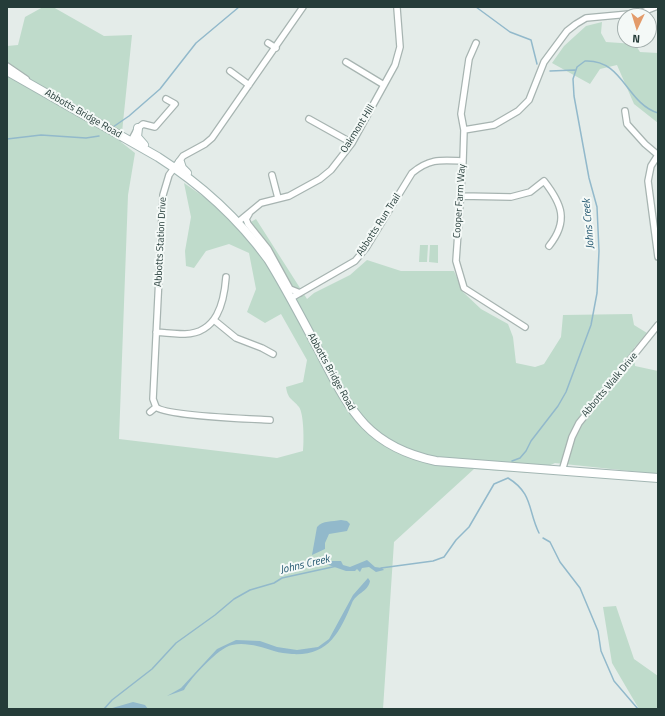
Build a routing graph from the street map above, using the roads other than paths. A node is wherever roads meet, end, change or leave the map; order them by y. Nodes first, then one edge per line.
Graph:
1 (303, 7) edge
2 (397, 8) edge
3 (617, 15) edge
4 (268, 43) dead end
5 (476, 43) dead end
6 (276, 48) junction
7 (346, 62) dead end
8 (7, 66) edge
9 (7, 71) edge
10 (230, 71) dead end
11 (249, 85) junction
12 (384, 85) junction
13 (35, 87) junction
14 (166, 99) dead end
15 (625, 111) dead end
16 (308, 118) dead end
17 (138, 128) junction
18 (464, 130) junction
19 (128, 140) junction
20 (352, 143) junction
21 (658, 155) edge
22 (158, 157) junction
23 (463, 161) junction
24 (177, 165) junction
25 (272, 175) dead end
26 (461, 196) junction
27 (278, 198) junction
28 (252, 210) junction
29 (238, 222) junction
30 (549, 246) dead end
31 (658, 257) edge
32 (226, 277) dead end
33 (300, 293) junction
34 (291, 298) junction
35 (214, 320) junction
36 (658, 325) edge
37 (524, 327) dead end
38 (156, 332) junction
39 (273, 354) dead end
40 (156, 407) junction
41 (150, 412) dead end
42 (270, 420) dead end
43 (562, 471) junction
44 (658, 478) edge

1 - 6 street, Abbotts Station Drive
2 - 12 street, Oakmont Hill
3 - 18 street
4 - 6 street
5 - 18 street, Cooper Farm Way
6 - 11 street, Abbotts Station Drive
7 - 12 street
8 - 13 street
9 - 13 main road, Abbotts Bridge Road
10 - 11 street
11 - 24 street, Abbotts Station Drive
12 - 20 street, Oakmont Hill
13 - 19 main road, Abbotts Bridge Road
14 - 17 street
15 - 21 street
16 - 20 street
17 - 19 street
17 - 22 main road, Abbotts Bridge Road
18 - 23 street, Cooper Farm Way
19 - 22 main road, Abbotts Bridge Road
20 - 27 street, Oakmont Hill
21 - 31 street
22 - 24 main road, Abbotts Bridge Road
23 - 26 street, Cooper Farm Way
23 - 33 street, Abbotts Run Trail
24 - 29 main road, Abbotts Bridge Road
24 - 38 street, Abbotts Station Drive
25 - 27 street
26 - 30 street
26 - 37 street, Cooper Farm Way
27 - 28 street, Oakmont Hill
28 - 29 street, Oakmont Hill
28 - 33 street
29 - 34 main road, Abbotts Bridge Road
32 - 35 street
33 - 34 street, Abbotts Run Trail
34 - 43 main road, Abbotts Bridge Road
35 - 38 street
35 - 39 street
36 - 43 street, Abbotts Walk Drive
38 - 40 street, Abbotts Station Drive
40 - 41 street
40 - 42 street
43 - 44 main road, Abbotts Bridge Road

